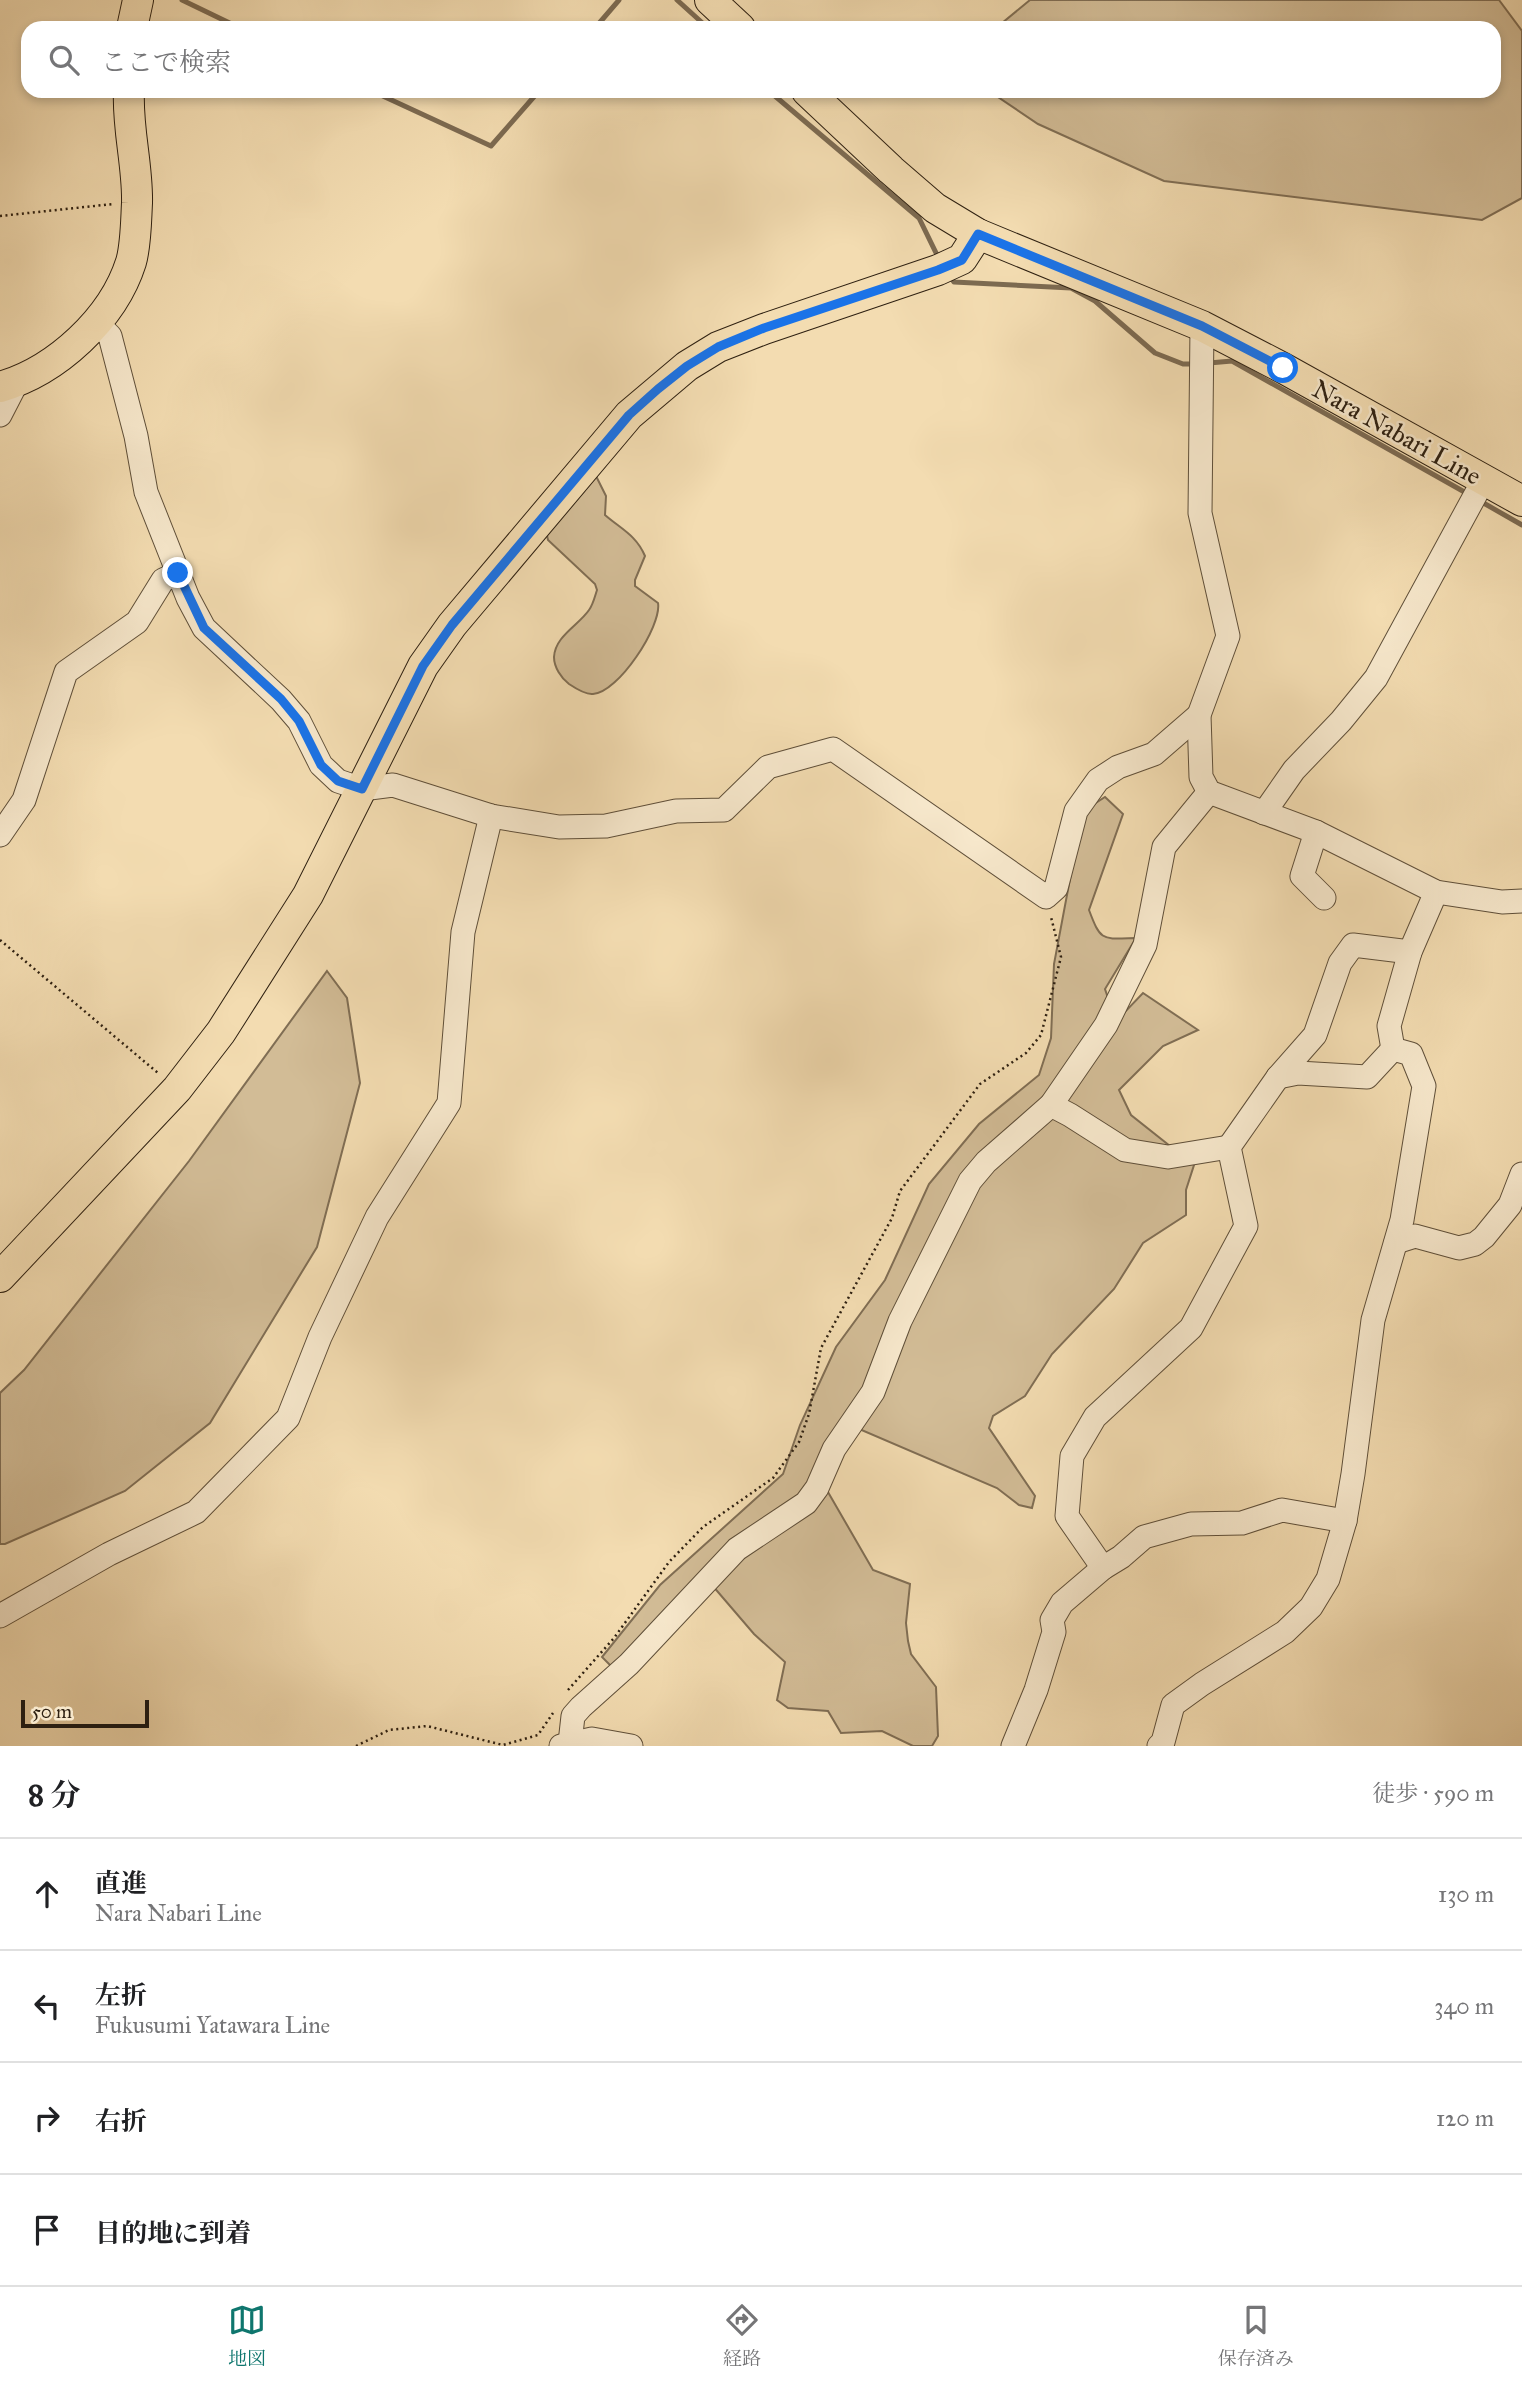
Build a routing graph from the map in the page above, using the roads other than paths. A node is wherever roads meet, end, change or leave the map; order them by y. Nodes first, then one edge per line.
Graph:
1 (138, 0) edge
2 (710, 0) edge
3 (134, 21) edge
4 (732, 21) edge
5 (130, 98) edge
6 (814, 98) edge
7 (978, 234) junction
8 (97, 323) junction
9 (1202, 326) junction
10 (8, 384) edge
11 (0, 415) edge
12 (1483, 481) junction
13 (1522, 501) edge
14 (178, 573) junction
15 (1199, 715) junction
16 (362, 789) junction
17 (1209, 792) junction
18 (1264, 813) junction
19 (491, 817) junction
20 (1316, 832) junction
21 (0, 835) edge
22 (1436, 892) junction
23 (1324, 898) dead end
24 (1522, 901) edge
25 (1410, 952) junction
26 (1393, 1049) junction
27 (1278, 1077) junction
28 (1051, 1105) junction
29 (1229, 1147) junction
30 (1522, 1174) edge
31 (1396, 1242) junction
32 (0, 1277) edge
33 (1345, 1521) junction
34 (1103, 1568) junction
35 (0, 1616) edge
36 (565, 1745) edge
37 (631, 1746) edge
38 (1013, 1746) edge
39 (1158, 1746) edge

1 - 3 main road
2 - 4 main road
5 - 8 main road
6 - 7 main road, Nara Nabari Line
7 - 9 main road, Nara Nabari Line
7 - 16 main road
8 - 10 main road
8 - 14 street
9 - 12 main road, Nara Nabari Line
9 - 15 street
10 - 11 street
12 - 13 main road, Nara Nabari Line
12 - 18 street
14 - 16 street
14 - 21 street
15 - 17 street
15 - 19 street
16 - 19 street
16 - 32 main road
17 - 18 street
17 - 28 street
18 - 20 street
19 - 35 street
20 - 22 street
20 - 23 street
22 - 24 street
22 - 25 street
25 - 26 street
25 - 27 street
26 - 27 street
26 - 31 street
27 - 29 street
28 - 29 street
28 - 36 street
29 - 34 street
30 - 31 street
31 - 33 street
33 - 34 street
33 - 39 street
34 - 38 street
36 - 37 street

